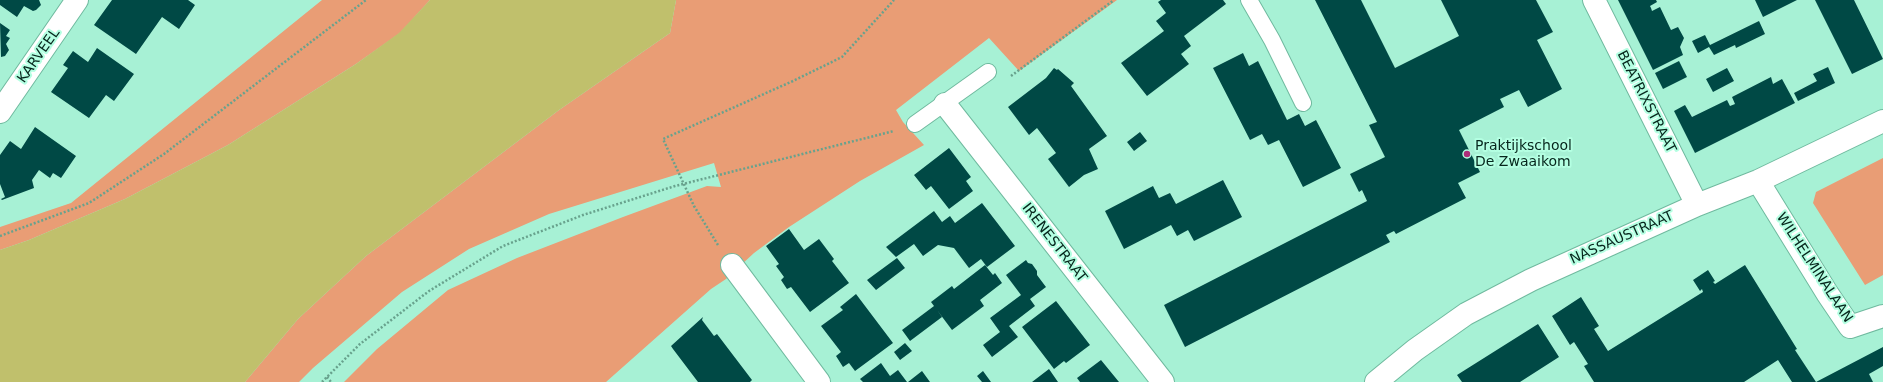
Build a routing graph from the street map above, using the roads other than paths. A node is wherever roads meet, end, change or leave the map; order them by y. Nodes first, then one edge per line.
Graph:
1 (77, 0) edge
2 (1249, 0) edge
3 (1594, 0) edge
4 (988, 72) road end
5 (1303, 103) dead end
6 (945, 104) junction
7 (0, 112) edge
8 (1883, 120) edge
9 (915, 124) road end
10 (1758, 181) junction
11 (1697, 205) junction
12 (732, 265) road end
13 (1883, 316) edge
14 (819, 382) edge
15 (1163, 382) edge
16 (1376, 382) edge

1 - 7 street, KARVEEL
2 - 5 lane
3 - 11 street, BEATRIXSTRAAT
4 - 6 lane
6 - 9 lane
6 - 15 street, IRENESTRAAT
8 - 10 street, NASSAUSTRAAT
10 - 11 street, NASSAUSTRAAT
10 - 13 street, WILHELMINALAAN
11 - 16 street, NASSAUSTRAAT
12 - 14 street

